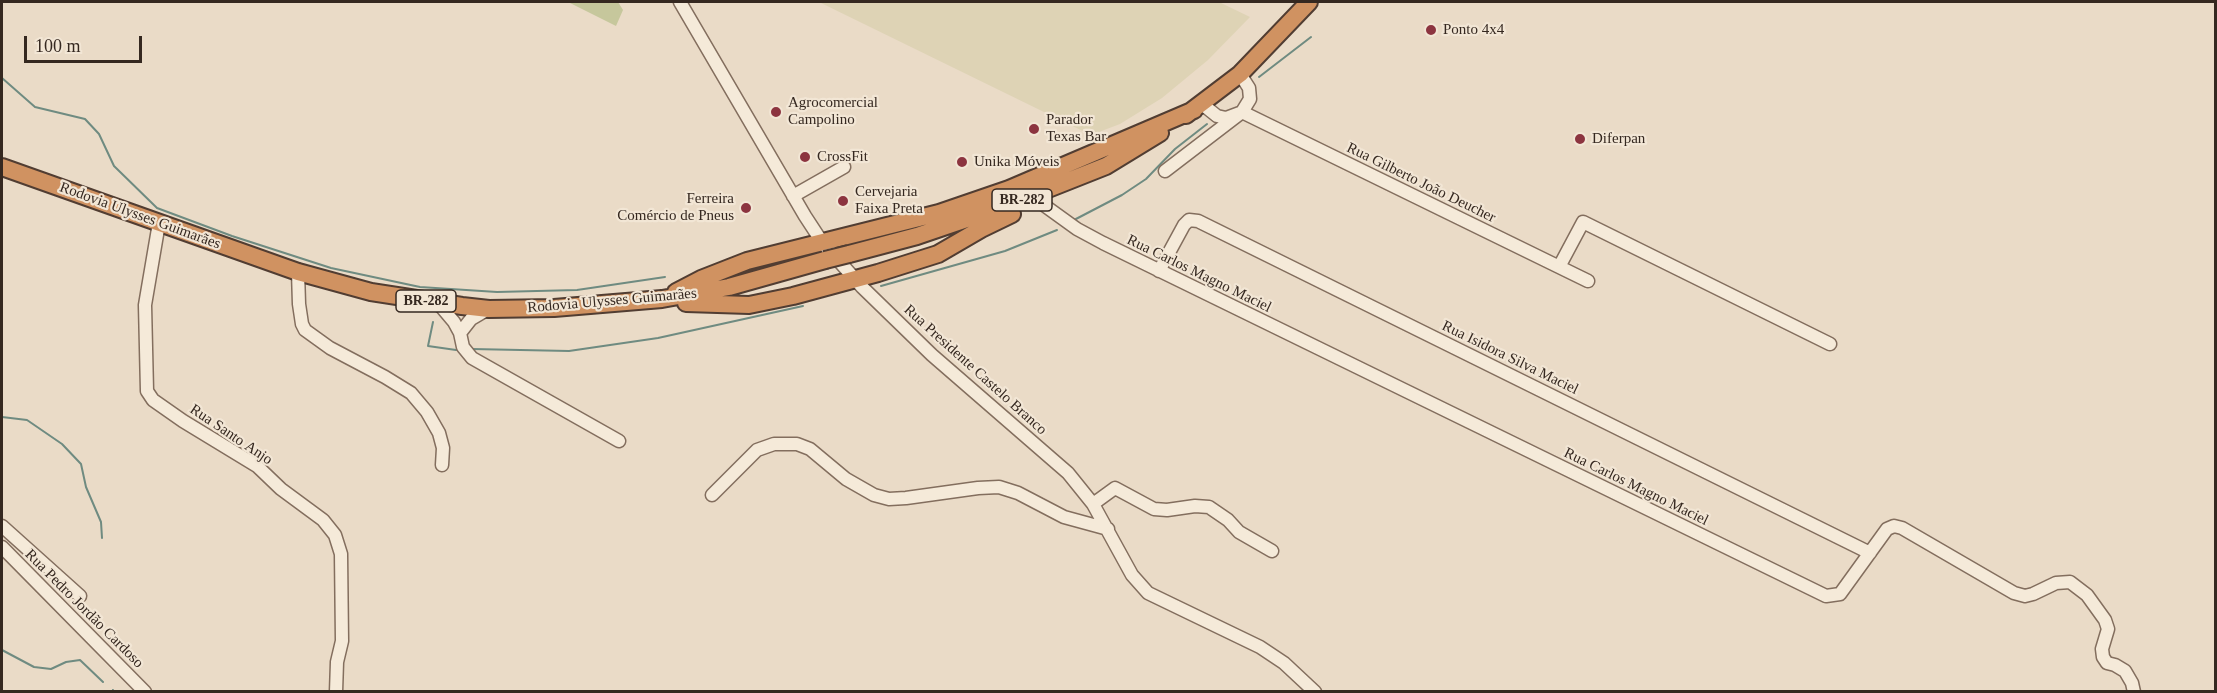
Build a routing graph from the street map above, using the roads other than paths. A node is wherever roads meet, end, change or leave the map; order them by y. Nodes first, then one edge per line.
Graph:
1 (681, 2) edge
2 (1309, 2) edge
3 (1240, 74) junction
4 (1198, 107) junction
5 (1242, 112) junction
6 (1106, 166) junction
7 (2, 167) edge
8 (844, 167) dead end
9 (1165, 171) dead end
10 (793, 196) junction
11 (1041, 203) junction
12 (159, 223) junction
13 (822, 242) junction
14 (1559, 267) junction
15 (1159, 271) junction
16 (298, 272) junction
17 (854, 278) junction
18 (1587, 281) dead end
19 (662, 299) junction
20 (438, 303) junction
21 (607, 303) junction
22 (489, 309) junction
23 (460, 333) junction
24 (1830, 344) dead end
25 (619, 441) dead end
26 (442, 465) dead end
27 (712, 495) dead end
28 (1093, 504) junction
29 (2, 526) edge
30 (1108, 529) junction
31 (2, 547) edge
32 (1272, 551) dead end
33 (1870, 553) junction
34 (80, 596) dead end
35 (145, 692) edge
36 (336, 692) edge
37 (1315, 692) edge
38 (2134, 692) edge

1 - 10 street, Rua Presidente Castelo Branco
2 - 3 highway, Rodovia Ulysses Guimarães / BR-282
3 - 4 highway, Rodovia Ulysses Guimarães / BR-282
3 - 5 street
4 - 5 street
4 - 6 highway, Rodovia Ulysses Guimarães / BR-282
4 - 13 highway
5 - 9 street
5 - 14 street, Rua Gilberto João Deucher
6 - 11 highway
6 - 19 highway, Rodovia Ulysses Guimarães / BR-282, bridge
7 - 12 highway, Rodovia Ulysses Guimarães / BR-282
8 - 10 street
10 - 13 street, Rua Presidente Castelo Branco
11 - 15 street, Rua Carlos Magno Maciel
11 - 17 highway
12 - 16 highway, Rodovia Ulysses Guimarães / BR-282
12 - 36 street, Rua Santo Anjo
13 - 17 street, Rua Presidente Castelo Branco
13 - 19 highway
14 - 18 street, Rua Gilberto João Deucher
14 - 24 street
15 - 33 street, Rua Carlos Magno Maciel
15 - 33 street, Rua Isidora Silva Maciel
16 - 20 highway, Rodovia Ulysses Guimarães / BR-282
16 - 26 street
17 - 21 highway
17 - 28 street, Rua Presidente Castelo Branco
19 - 21 highway, Rodovia Ulysses Guimarães / BR-282
20 - 22 highway, Rodovia Ulysses Guimarães / BR-282
20 - 23 street
21 - 22 highway, Rodovia Ulysses Guimarães / BR-282
22 - 23 street
23 - 25 street
27 - 30 street
28 - 30 street, Rua Presidente Castelo Branco
28 - 32 street
29 - 34 street
30 - 37 street, Rua Presidente Castelo Branco
31 - 35 street, Rua Pedro Jordão Cardoso
33 - 38 street, Rua Carlos Magno Maciel

